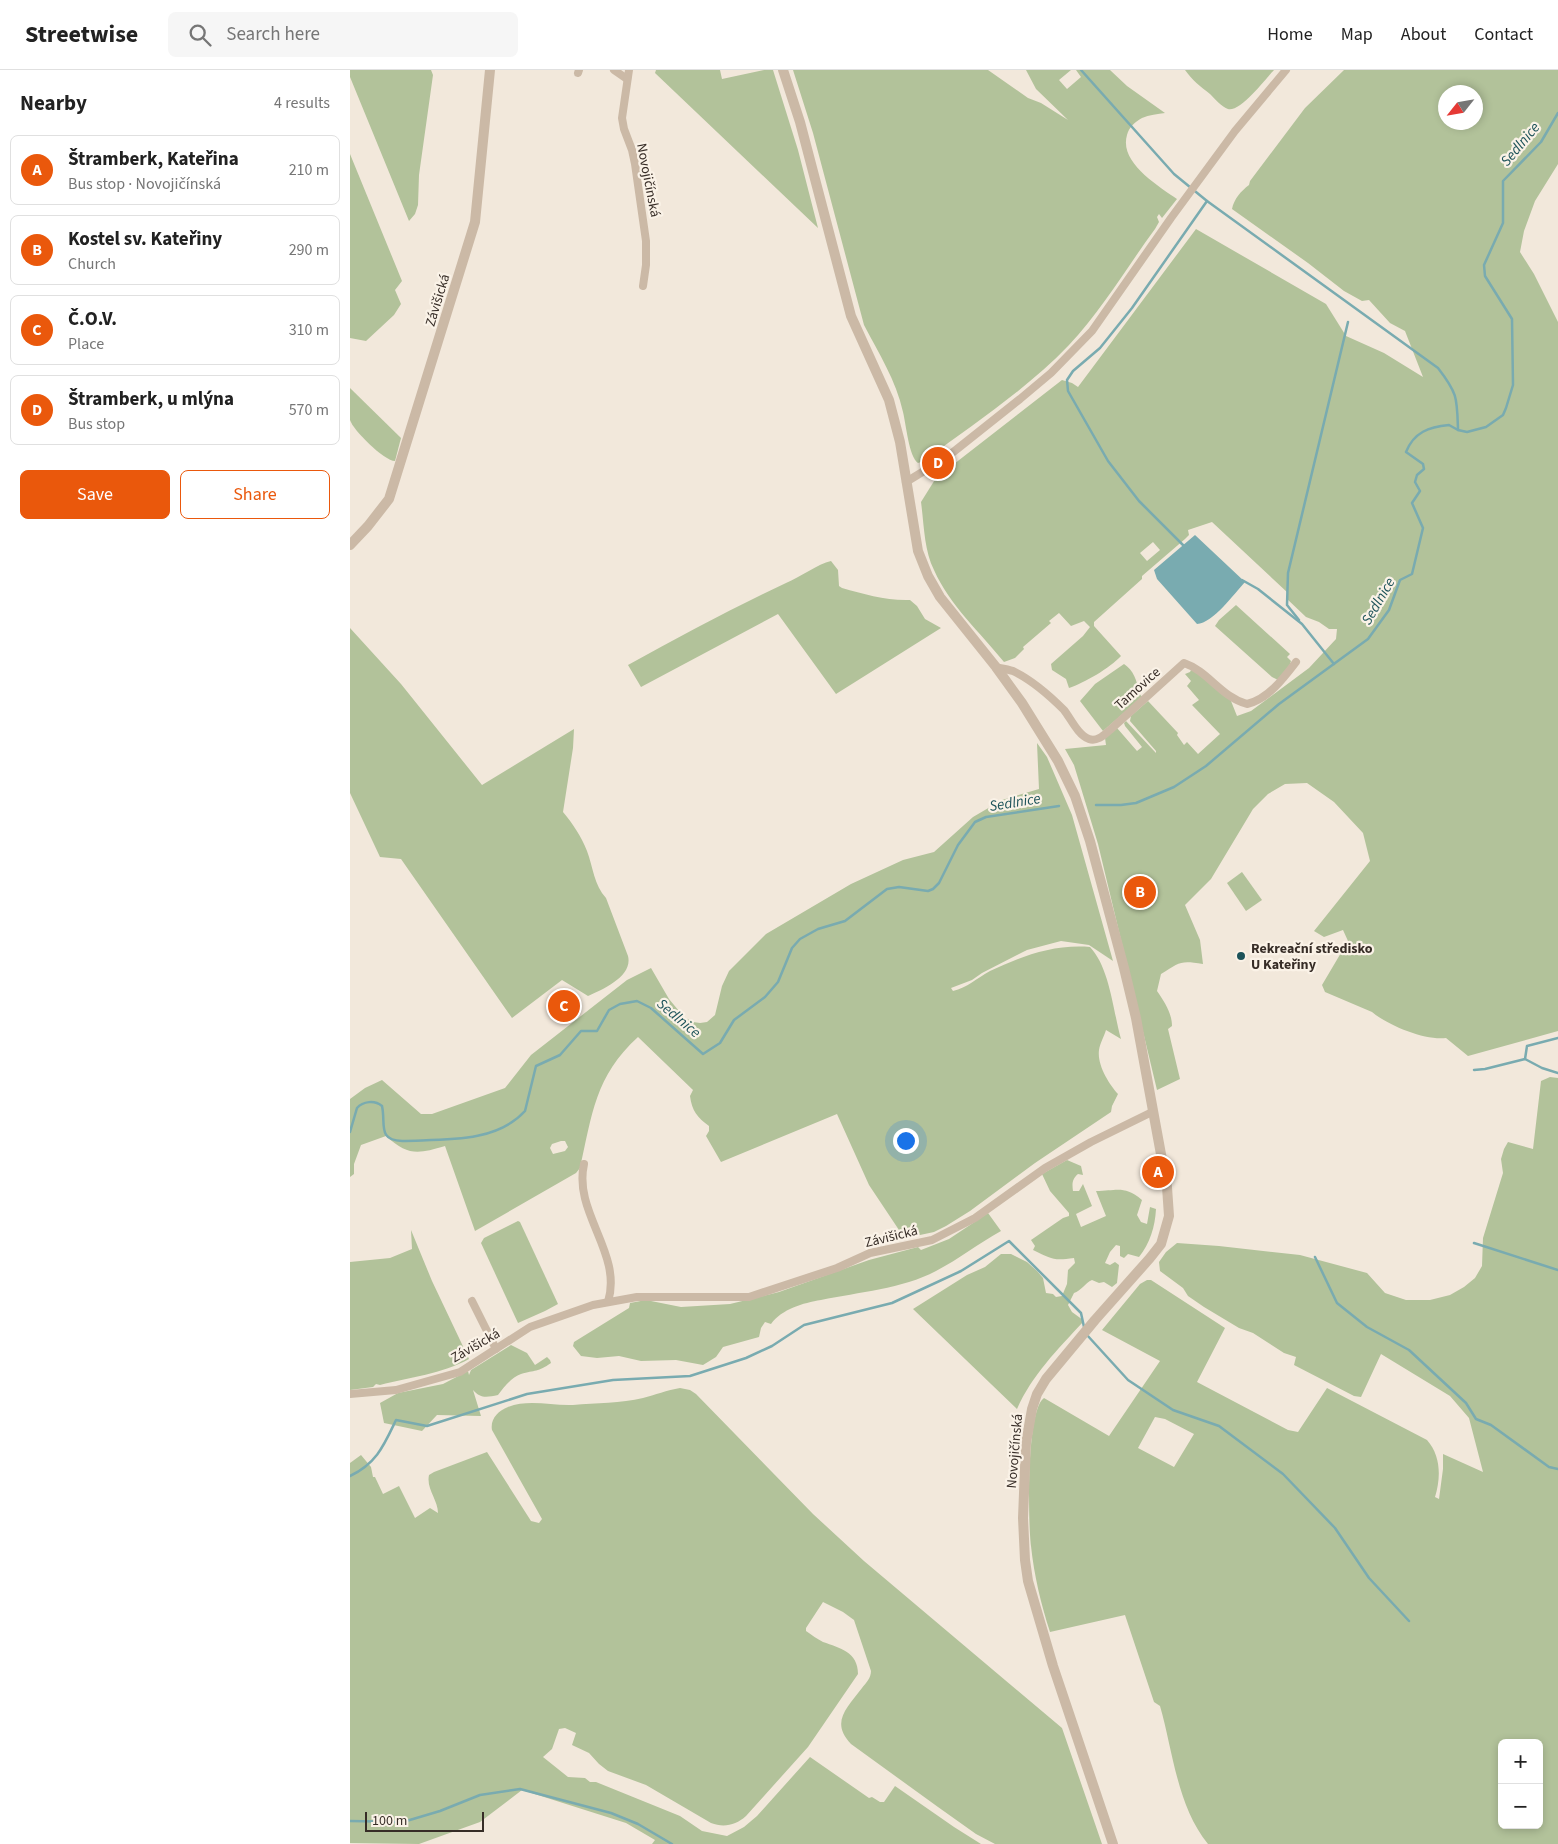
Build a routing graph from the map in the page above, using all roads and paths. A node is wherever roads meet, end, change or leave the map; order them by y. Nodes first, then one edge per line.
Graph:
1 (490, 70) edge
2 (614, 70) edge
3 (629, 70) edge
4 (783, 70) edge
5 (1286, 70) edge
6 (627, 79) junction
7 (643, 286) dead end
8 (906, 482) junction
9 (350, 545) edge
10 (1296, 662) dead end
11 (996, 667) junction
12 (1152, 1112) junction
13 (584, 1164) dead end
14 (472, 1301) dead end
15 (608, 1302) junction
16 (496, 1349) junction
17 (350, 1394) edge
18 (1113, 1844) edge

1 - 9 street, Závišická
2 - 6 street
3 - 6 street, Novojičínská
4 - 8 street, Novojičínská
5 - 8 street
6 - 7 street, Novojičínská
8 - 11 street, Novojičínská
10 - 11 street, Tamovice
11 - 12 street, Novojičínská
12 - 15 street, Závišická
12 - 18 street, Novojičínská
13 - 15 street
14 - 16 street
15 - 16 street, Závišická
16 - 17 street, Závišická

